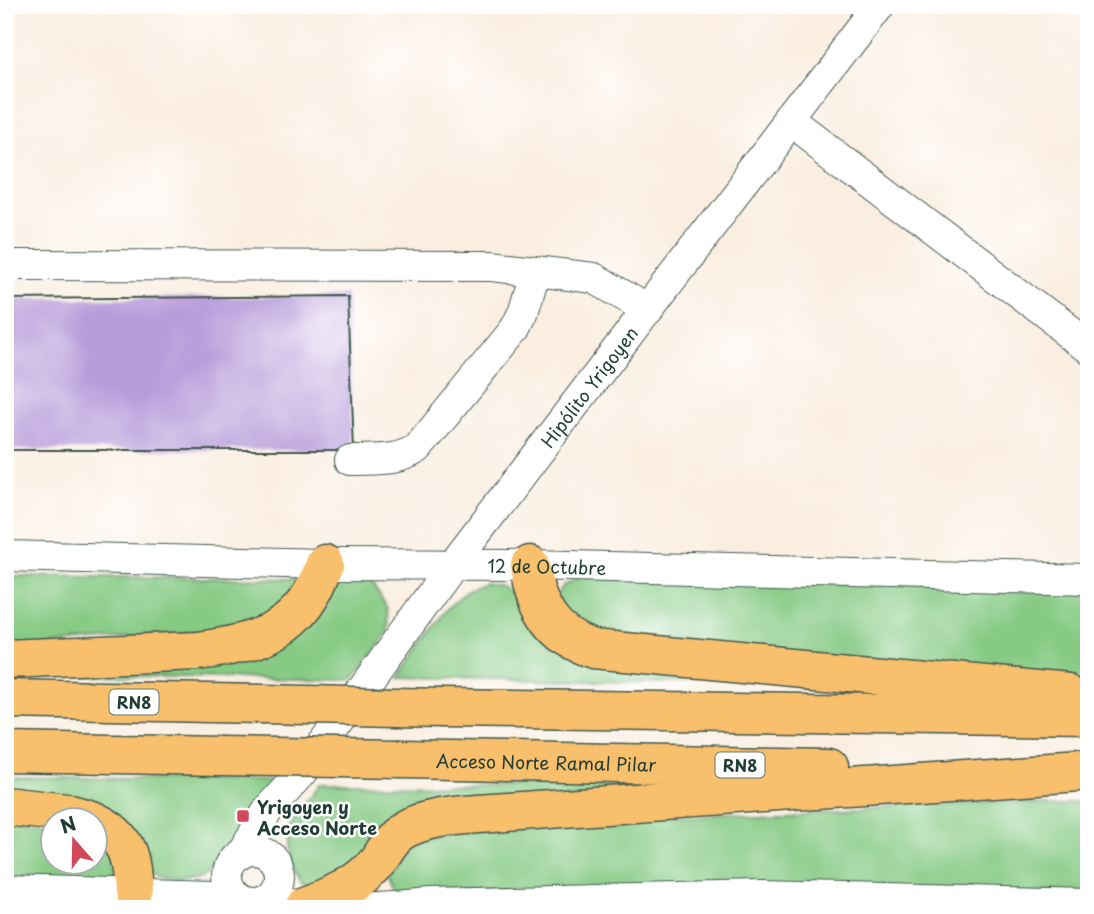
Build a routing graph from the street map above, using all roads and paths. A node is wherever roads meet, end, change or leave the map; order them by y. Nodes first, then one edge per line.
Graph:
1 (880, 5) edge
2 (792, 122) junction
3 (5, 265) edge
4 (535, 272) junction
5 (648, 310) junction
6 (1089, 348) edge
7 (350, 460) dead end
8 (5, 556) edge
9 (325, 564) junction
10 (453, 564) junction
11 (530, 565) junction
12 (1089, 579) edge
13 (5, 659) edge
14 (1089, 696) edge
15 (5, 699) edge
16 (1089, 717) edge
17 (5, 752) edge
18 (1083, 772) edge
19 (302, 773) junction
20 (5, 806) edge
21 (38, 810) edge
22 (108, 828) edge
23 (241, 854) junction
24 (281, 886) junction
25 (5, 890) edge
26 (342, 890) junction
27 (133, 893) junction
28 (216, 897) edge
29 (1089, 904) edge
30 (456, 906) edge
31 (396, 908) edge

1 - 2 street, Hipólito Yrigoyen
2 - 5 street, Hipólito Yrigoyen
2 - 6 street
3 - 4 street
4 - 5 street
4 - 7 street
5 - 10 street, Hipólito Yrigoyen
8 - 9 street, 12 de Octubre
9 - 10 street, 12 de Octubre
9 - 13 highway
10 - 11 street, 12 de Octubre
10 - 19 street, Hipólito Yrigoyen
11 - 12 street, 12 de Octubre
11 - 14 highway
15 - 16 highway, RN8, bridge
17 - 18 highway, Acceso Norte Ramal Pilar / RN8, bridge
18 - 26 highway
19 - 23 street, Hipólito Yrigoyen
19 - 24 street, Hipólito Yrigoyen
20 - 21 highway
22 - 27 highway
23 - 24 street
23 - 28 street, Hipólito Yrigoyen
24 - 26 highway
24 - 28 street
24 - 31 street
25 - 27 street
26 - 31 street
27 - 28 street
29 - 30 street
30 - 31 street

